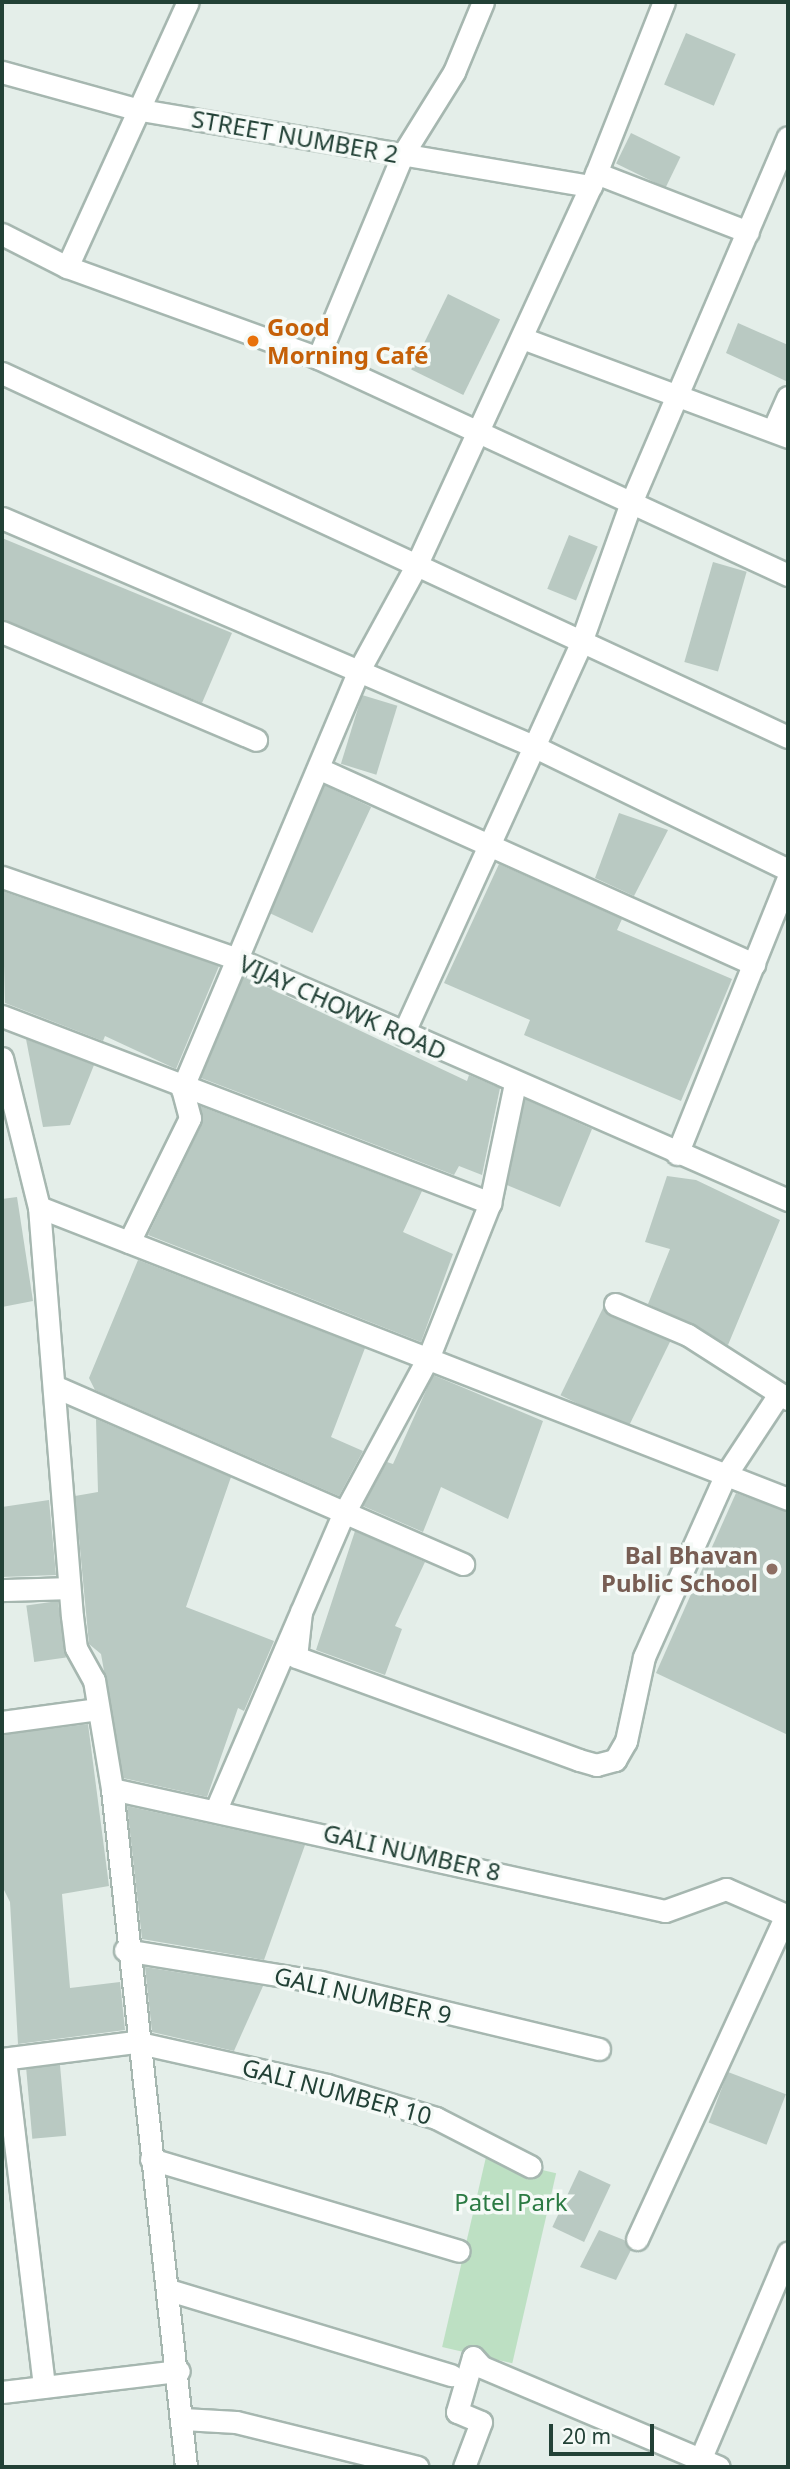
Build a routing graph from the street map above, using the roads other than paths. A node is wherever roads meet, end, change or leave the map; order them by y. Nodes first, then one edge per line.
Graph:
1 (188, 2) edge
2 (484, 2) edge
3 (664, 2) edge
4 (2, 72) edge
5 (135, 109) junction
6 (788, 137) edge
7 (403, 154) junction
8 (594, 180) junction
9 (748, 232) junction
10 (2, 234) edge
11 (67, 267) junction
12 (522, 338) junction
13 (317, 358) junction
14 (2, 373) edge
15 (788, 397) edge
16 (678, 400) junction
17 (477, 432) junction
18 (781, 433) edge
19 (630, 505) junction
20 (2, 518) edge
21 (415, 568) junction
22 (788, 575) edge
23 (2, 632) edge
24 (580, 645) junction
25 (358, 672) junction
26 (788, 737) edge
27 (256, 740) dead end
28 (531, 746) junction
29 (322, 770) junction
30 (491, 844) junction
31 (788, 870) edge
32 (2, 877) edge
33 (788, 878) edge
34 (235, 958) junction
35 (754, 964) junction
36 (2, 1016) edge
37 (403, 1034) junction
38 (2, 1058) edge
39 (515, 1083) junction
40 (182, 1088) junction
41 (9, 1118) edge
42 (677, 1154) junction
43 (788, 1200) edge
44 (490, 1203) junction
45 (38, 1207) junction
46 (129, 1242) junction
47 (615, 1304) dead end
48 (429, 1356) junction
49 (56, 1387) junction
50 (784, 1396) edge
51 (725, 1476) junction
52 (788, 1499) edge
53 (343, 1515) junction
54 (463, 1564) dead end
55 (69, 1588) junction
56 (2, 1590) edge
57 (301, 1612) junction
58 (98, 1709) junction
59 (2, 1722) edge
60 (112, 1789) junction
61 (217, 1807) junction
62 (787, 1915) edge
63 (125, 1950) junction
64 (135, 2042) junction
65 (599, 2049) dead end
66 (4, 2059) edge
67 (151, 2160) junction
68 (530, 2166) dead end
69 (637, 2239) dead end
70 (459, 2251) dead end
71 (788, 2253) edge
72 (169, 2290) junction
73 (179, 2371) junction
74 (451, 2375) dead end
75 (44, 2387) junction
76 (2, 2392) edge
77 (183, 2419) junction
78 (705, 2464) edge
79 (186, 2467) edge
80 (418, 2467) edge
81 (464, 2467) edge

1 - 5 street
2 - 7 street
3 - 8 street
4 - 5 street, STREET NUMBER 2
5 - 7 street, STREET NUMBER 2
5 - 11 street
6 - 9 street
7 - 8 street, STREET NUMBER 2
7 - 13 street
8 - 9 street, STREET NUMBER 2
8 - 12 street
9 - 16 street
10 - 11 street
11 - 13 street
12 - 16 street
12 - 17 street
13 - 17 street
14 - 21 street
15 - 18 street
16 - 18 street
16 - 19 street
17 - 19 street
17 - 21 street
19 - 22 street
19 - 24 street
20 - 25 street
21 - 24 street
21 - 25 street
23 - 27 street
24 - 26 street
24 - 28 street
25 - 28 street
25 - 29 street
28 - 30 street
28 - 31 street
29 - 30 street
29 - 34 street
30 - 35 street
30 - 37 street
32 - 34 street, VIJAY CHOWK ROAD
33 - 35 street
34 - 37 street, VIJAY CHOWK ROAD
34 - 40 street
35 - 42 street
36 - 40 street
37 - 39 street, VIJAY CHOWK ROAD
38 - 41 street
39 - 42 street, VIJAY CHOWK ROAD
39 - 44 street
40 - 44 street
40 - 46 street
41 - 45 street
42 - 43 street, VIJAY CHOWK ROAD
44 - 48 street
45 - 46 street
45 - 49 street
46 - 48 street
47 - 50 street
48 - 51 street
48 - 53 street
49 - 53 street
49 - 55 street
50 - 51 street
51 - 52 street
51 - 57 street
53 - 54 street
53 - 57 street
55 - 56 street
55 - 58 street
57 - 61 street
58 - 59 street
58 - 60 street
60 - 61 street, GALI NUMBER 8
60 - 63 street
61 - 62 street, GALI NUMBER 8
62 - 69 street
63 - 64 street
63 - 65 street, GALI NUMBER 9
64 - 66 street
64 - 67 street
64 - 68 street, GALI NUMBER 10
66 - 75 street
67 - 70 street
67 - 72 street
71 - 78 street
72 - 73 street
72 - 74 street
73 - 75 street
73 - 77 street
75 - 76 street
77 - 79 street
77 - 80 street
78 - 81 street

